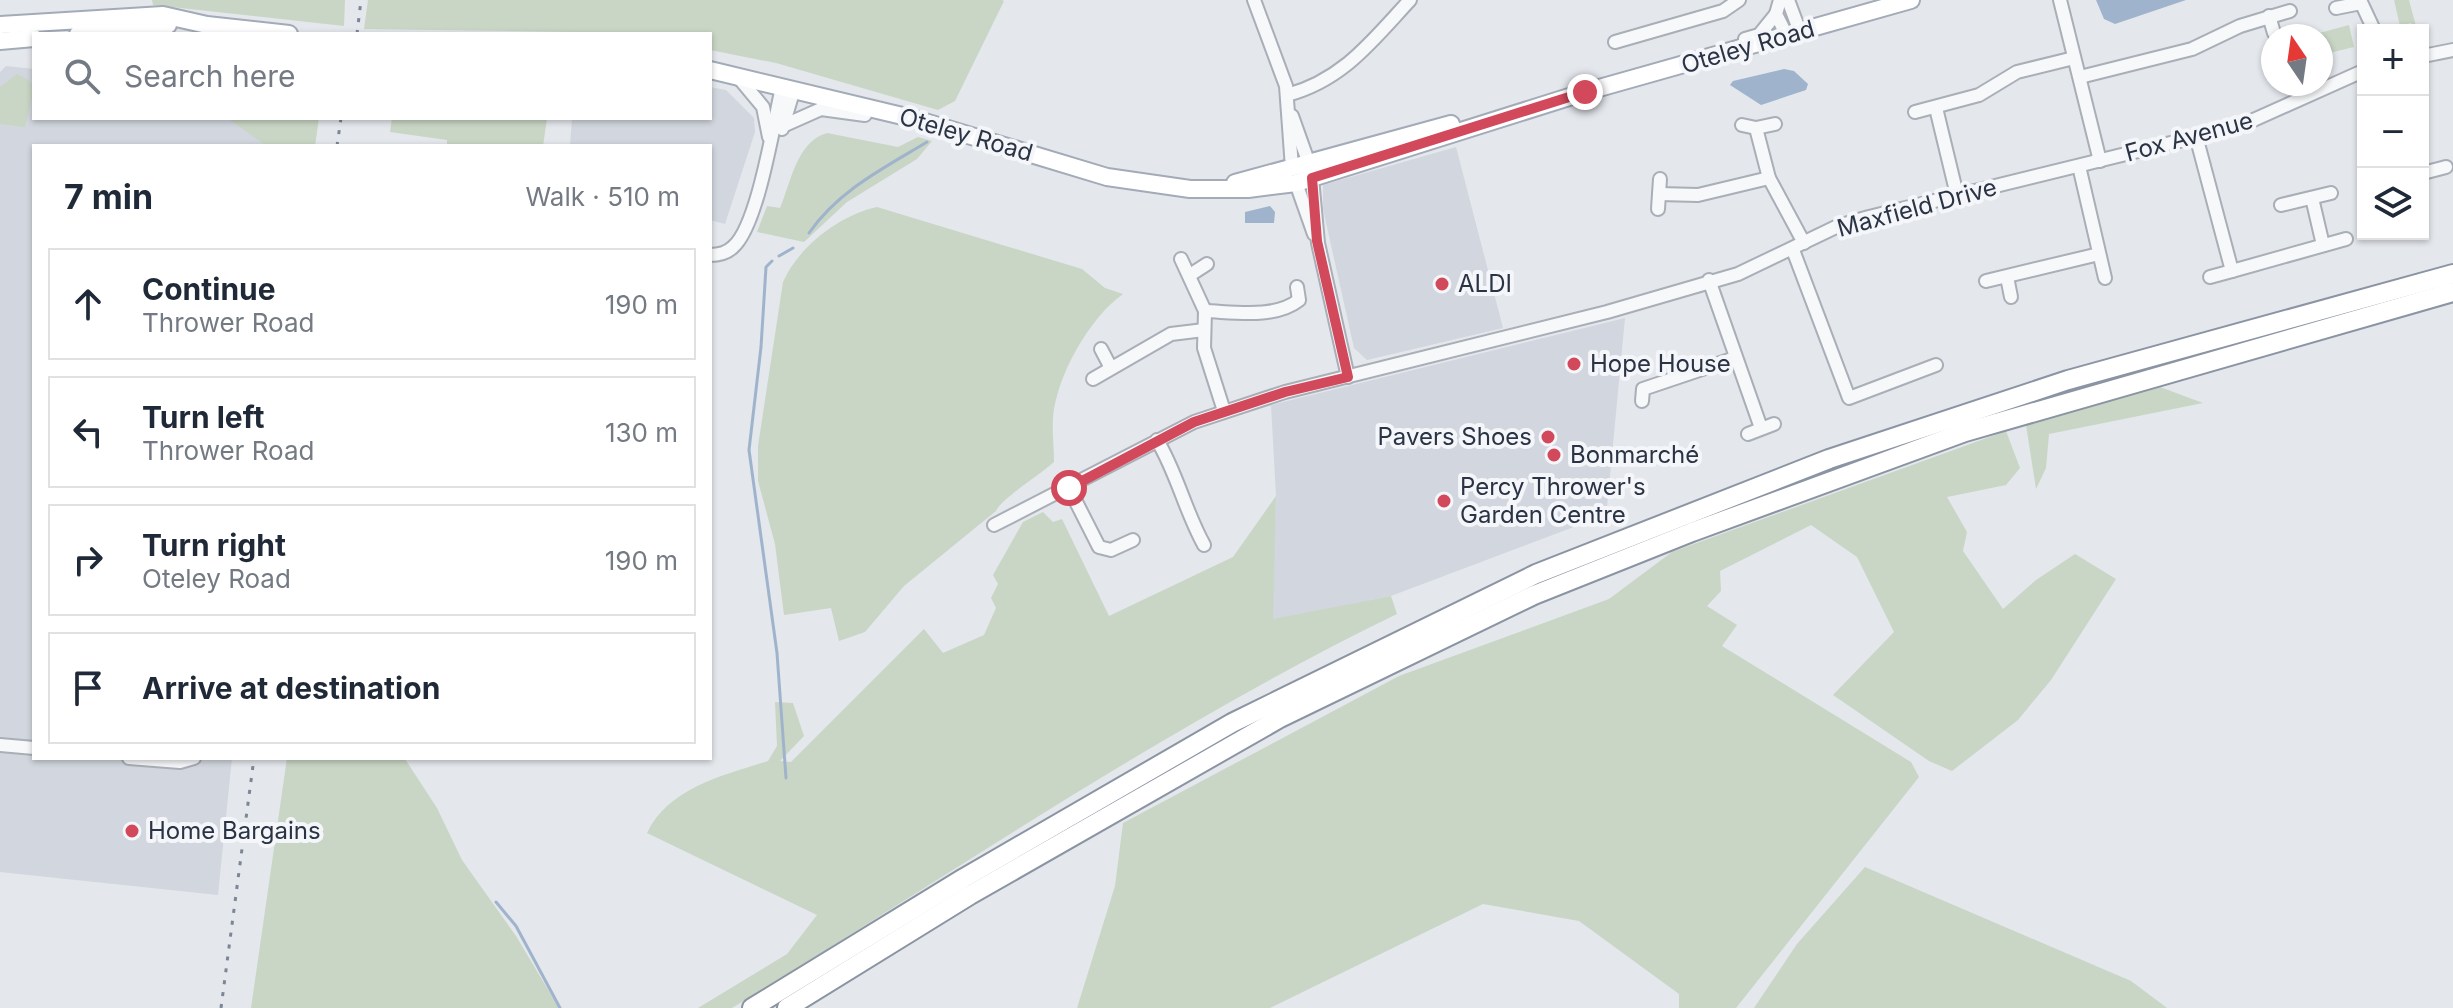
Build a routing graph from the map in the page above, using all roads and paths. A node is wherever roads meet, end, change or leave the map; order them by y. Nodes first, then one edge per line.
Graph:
1 (1254, 0) edge
2 (1410, 0) edge
3 (1739, 0) edge
4 (1780, 0) edge
5 (1788, 0) edge
6 (1911, 0) edge
7 (2060, 0) edge
8 (2360, 1) edge
9 (2336, 8) dead end
10 (2290, 11) dead end
11 (1776, 14) junction
12 (2269, 16) junction
13 (2271, 24) edge
14 (2371, 24) edge
15 (0, 25) edge
16 (207, 25) junction
17 (107, 32) edge
18 (271, 32) edge
19 (1794, 34) junction
20 (1621, 36) dead end
21 (32, 38) edge
22 (0, 41) edge
23 (2453, 50) edge
24 (2429, 55) edge
25 (2074, 58) junction
26 (1683, 65) junction
27 (712, 70) edge
28 (2357, 74) edge
29 (738, 77) junction
30 (2080, 77) junction
31 (788, 88) junction
32 (1287, 98) junction
33 (1936, 108) junction
34 (1915, 112) dead end
35 (915, 119) junction
36 (1775, 124) dead end
37 (785, 125) junction
38 (1742, 125) dead end
39 (1756, 128) junction
40 (2196, 136) junction
41 (770, 144) junction
42 (2100, 161) junction
43 (2079, 166) junction
44 (2446, 167) dead end
45 (2429, 171) edge
46 (1302, 172) junction
47 (1769, 178) junction
48 (1660, 179) dead end
49 (2331, 193) dead end
50 (1659, 194) junction
51 (1957, 195) junction
52 (2312, 198) junction
53 (2281, 205) dead end
54 (1658, 209) dead end
55 (2346, 239) dead end
56 (2323, 245) junction
57 (1799, 246) junction
58 (712, 254) edge
59 (2099, 254) junction
60 (1181, 259) dead end
61 (1207, 264) dead end
62 (2232, 271) junction
63 (2453, 274) edge
64 (1190, 275) junction
65 (2007, 277) junction
66 (2210, 277) dead end
67 (2105, 278) dead end
68 (1709, 280) junction
69 (1986, 281) dead end
70 (2453, 292) edge
71 (1302, 297) dead end
72 (2011, 297) dead end
73 (1205, 311) junction
74 (1204, 330) junction
75 (1101, 349) dead end
76 (1922, 355) dead end
77 (1735, 358) junction
78 (1111, 368) junction
79 (1348, 377) junction
80 (1093, 379) dead end
81 (1639, 392) dead end
82 (1224, 411) junction
83 (1748, 434) dead end
84 (1157, 440) junction
85 (1069, 488) junction
86 (994, 525) dead end
87 (1133, 540) dead end
88 (1204, 545) dead end
89 (0, 745) edge
90 (32, 748) edge
91 (154, 760) edge
92 (187, 760) edge
93 (752, 1008) edge
94 (787, 1008) edge

1 - 32 street
2 - 32 street
3 - 20 street
4 - 11 street
5 - 19 street
6 - 19 main road, Oteley Road
7 - 25 street
8 - 9 street
8 - 14 street
10 - 12 street
11 - 19 street
11 - 26 street
12 - 13 street
12 - 30 street
15 - 16 main road
16 - 17 main road
16 - 18 main road
19 - 26 main road, Oteley Road
21 - 22 main road
23 - 24 street
25 - 30 street
25 - 33 street
26 - 46 main road, Oteley Road
27 - 29 main road, Oteley Road
28 - 40 street, Fox Avenue
29 - 31 main road, Oteley Road
29 - 41 street
30 - 42 street
31 - 35 main road, Oteley Road
31 - 37 street
31 - 41 street
32 - 46 street
33 - 34 street
33 - 51 street
35 - 37 street
35 - 46 main road, Oteley Road
36 - 39 street
37 - 41 street
38 - 39 street
39 - 47 street
40 - 42 street, Fox Avenue
40 - 62 street
41 - 58 street
42 - 43 street, Maxfield Drive
43 - 51 street, Maxfield Drive
43 - 59 street
44 - 45 street
46 - 79 street
47 - 50 street
47 - 57 street
48 - 50 street
49 - 52 street
50 - 54 street
51 - 57 street, Maxfield Drive
52 - 53 street
52 - 56 street
55 - 56 street
56 - 62 street
57 - 68 street, Maxfield Drive
57 - 76 street
59 - 65 street
59 - 67 street
60 - 64 street
61 - 64 street
62 - 66 street
63 - 93 highway
64 - 73 street
65 - 69 street
65 - 72 street
68 - 77 street
68 - 79 street, Maxfield Drive
70 - 94 highway
71 - 73 street
73 - 74 street
74 - 78 street
74 - 82 street
75 - 78 street
77 - 81 street
77 - 83 street
78 - 80 street
79 - 82 street, Maxfield Drive
82 - 84 street, Maxfield Drive
84 - 85 street, Maxfield Drive
84 - 88 street
85 - 86 street, Maxfield Drive
85 - 87 street
89 - 90 street
91 - 92 street

